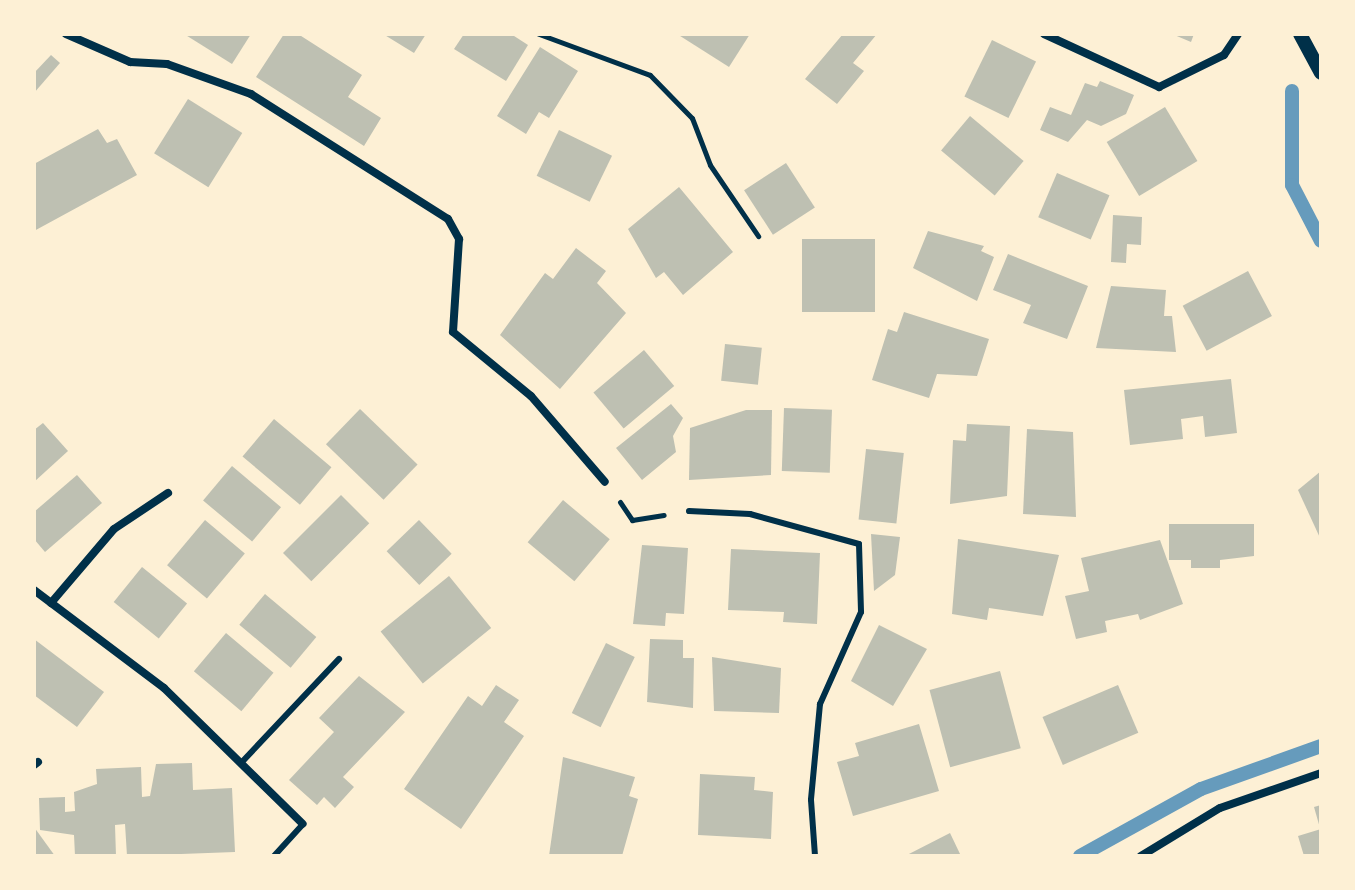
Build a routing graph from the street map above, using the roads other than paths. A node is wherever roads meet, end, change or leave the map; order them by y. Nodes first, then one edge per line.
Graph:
1 (66, 34) edge
2 (1044, 34) edge
3 (1238, 34) edge
4 (1300, 34) edge
5 (1321, 73) edge
6 (605, 482) road end
7 (168, 493) dead end
8 (689, 511) road end
9 (34, 590) edge
10 (51, 603) junction
11 (339, 659) dead end
12 (241, 763) junction
13 (1321, 773) edge
14 (303, 824) joint
15 (274, 856) edge
16 (815, 856) edge
17 (1141, 856) edge

1 - 6 street
2 - 3 street
4 - 5 street
7 - 10 street
8 - 16 lane
9 - 10 street
10 - 12 street
11 - 12 lane
12 - 14 street
13 - 17 street
14 - 15 lane

